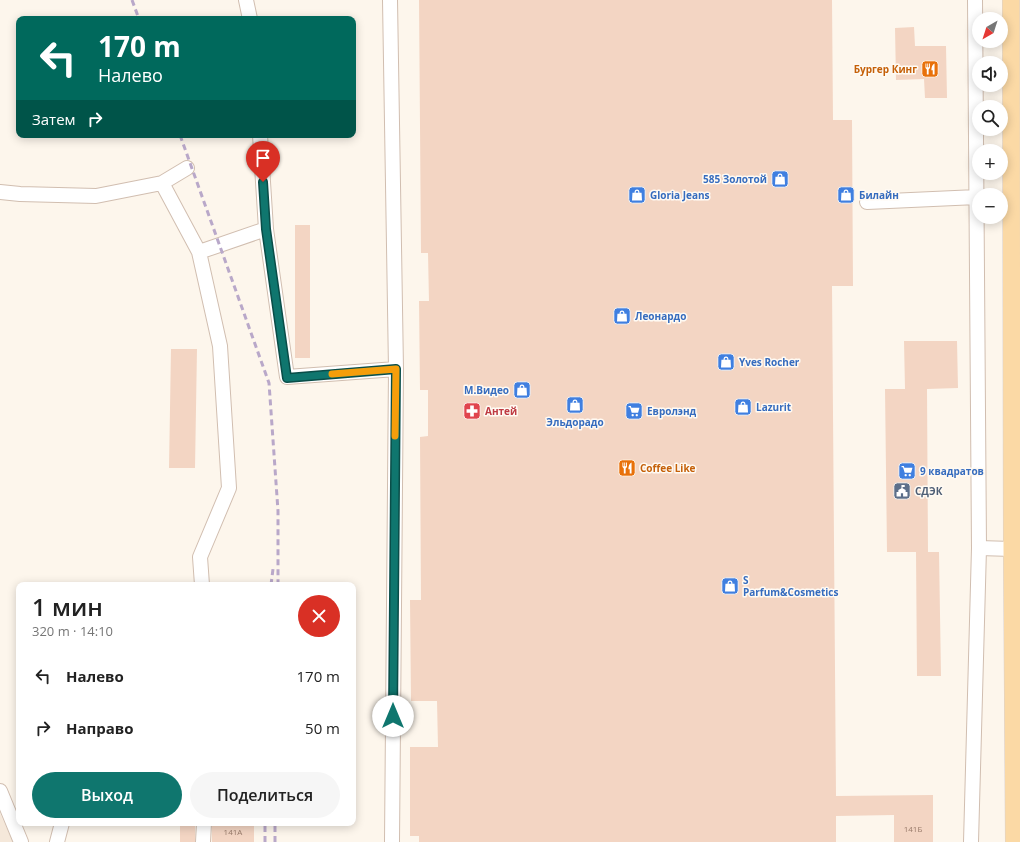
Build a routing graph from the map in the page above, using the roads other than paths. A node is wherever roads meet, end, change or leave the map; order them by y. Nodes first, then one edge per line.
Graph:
1 (246, 0) edge
2 (390, 0) edge
3 (975, 0) edge
4 (1011, 0) edge
5 (249, 16) edge
6 (260, 138) edge
7 (188, 168) dead end
8 (162, 184) junction
9 (976, 188) edge
10 (0, 192) edge
11 (972, 197) edge
12 (867, 202) dead end
13 (976, 224) edge
14 (266, 229) junction
15 (198, 252) junction
16 (396, 369) junction
17 (1016, 511) edge
18 (979, 548) junction
19 (1016, 548) edge
20 (1020, 571) edge
21 (1020, 579) edge
22 (202, 582) edge
23 (0, 792) edge
24 (61, 826) edge
25 (204, 826) edge
26 (22, 842) edge
27 (57, 842) edge
28 (203, 842) edge
29 (392, 842) edge
30 (971, 842) edge
31 (1014, 842) edge

1 - 5 lane
2 - 16 lane
3 - 9 lane
4 - 17 main road
6 - 14 lane
7 - 8 lane
8 - 10 lane
8 - 15 lane
11 - 12 lane
13 - 18 lane
14 - 15 lane
14 - 16 lane
15 - 22 lane
16 - 29 lane
17 - 19 main road
18 - 19 lane
18 - 30 lane
19 - 20 main road
19 - 21 main road
19 - 31 main road
23 - 26 lane
24 - 27 lane
25 - 28 lane

